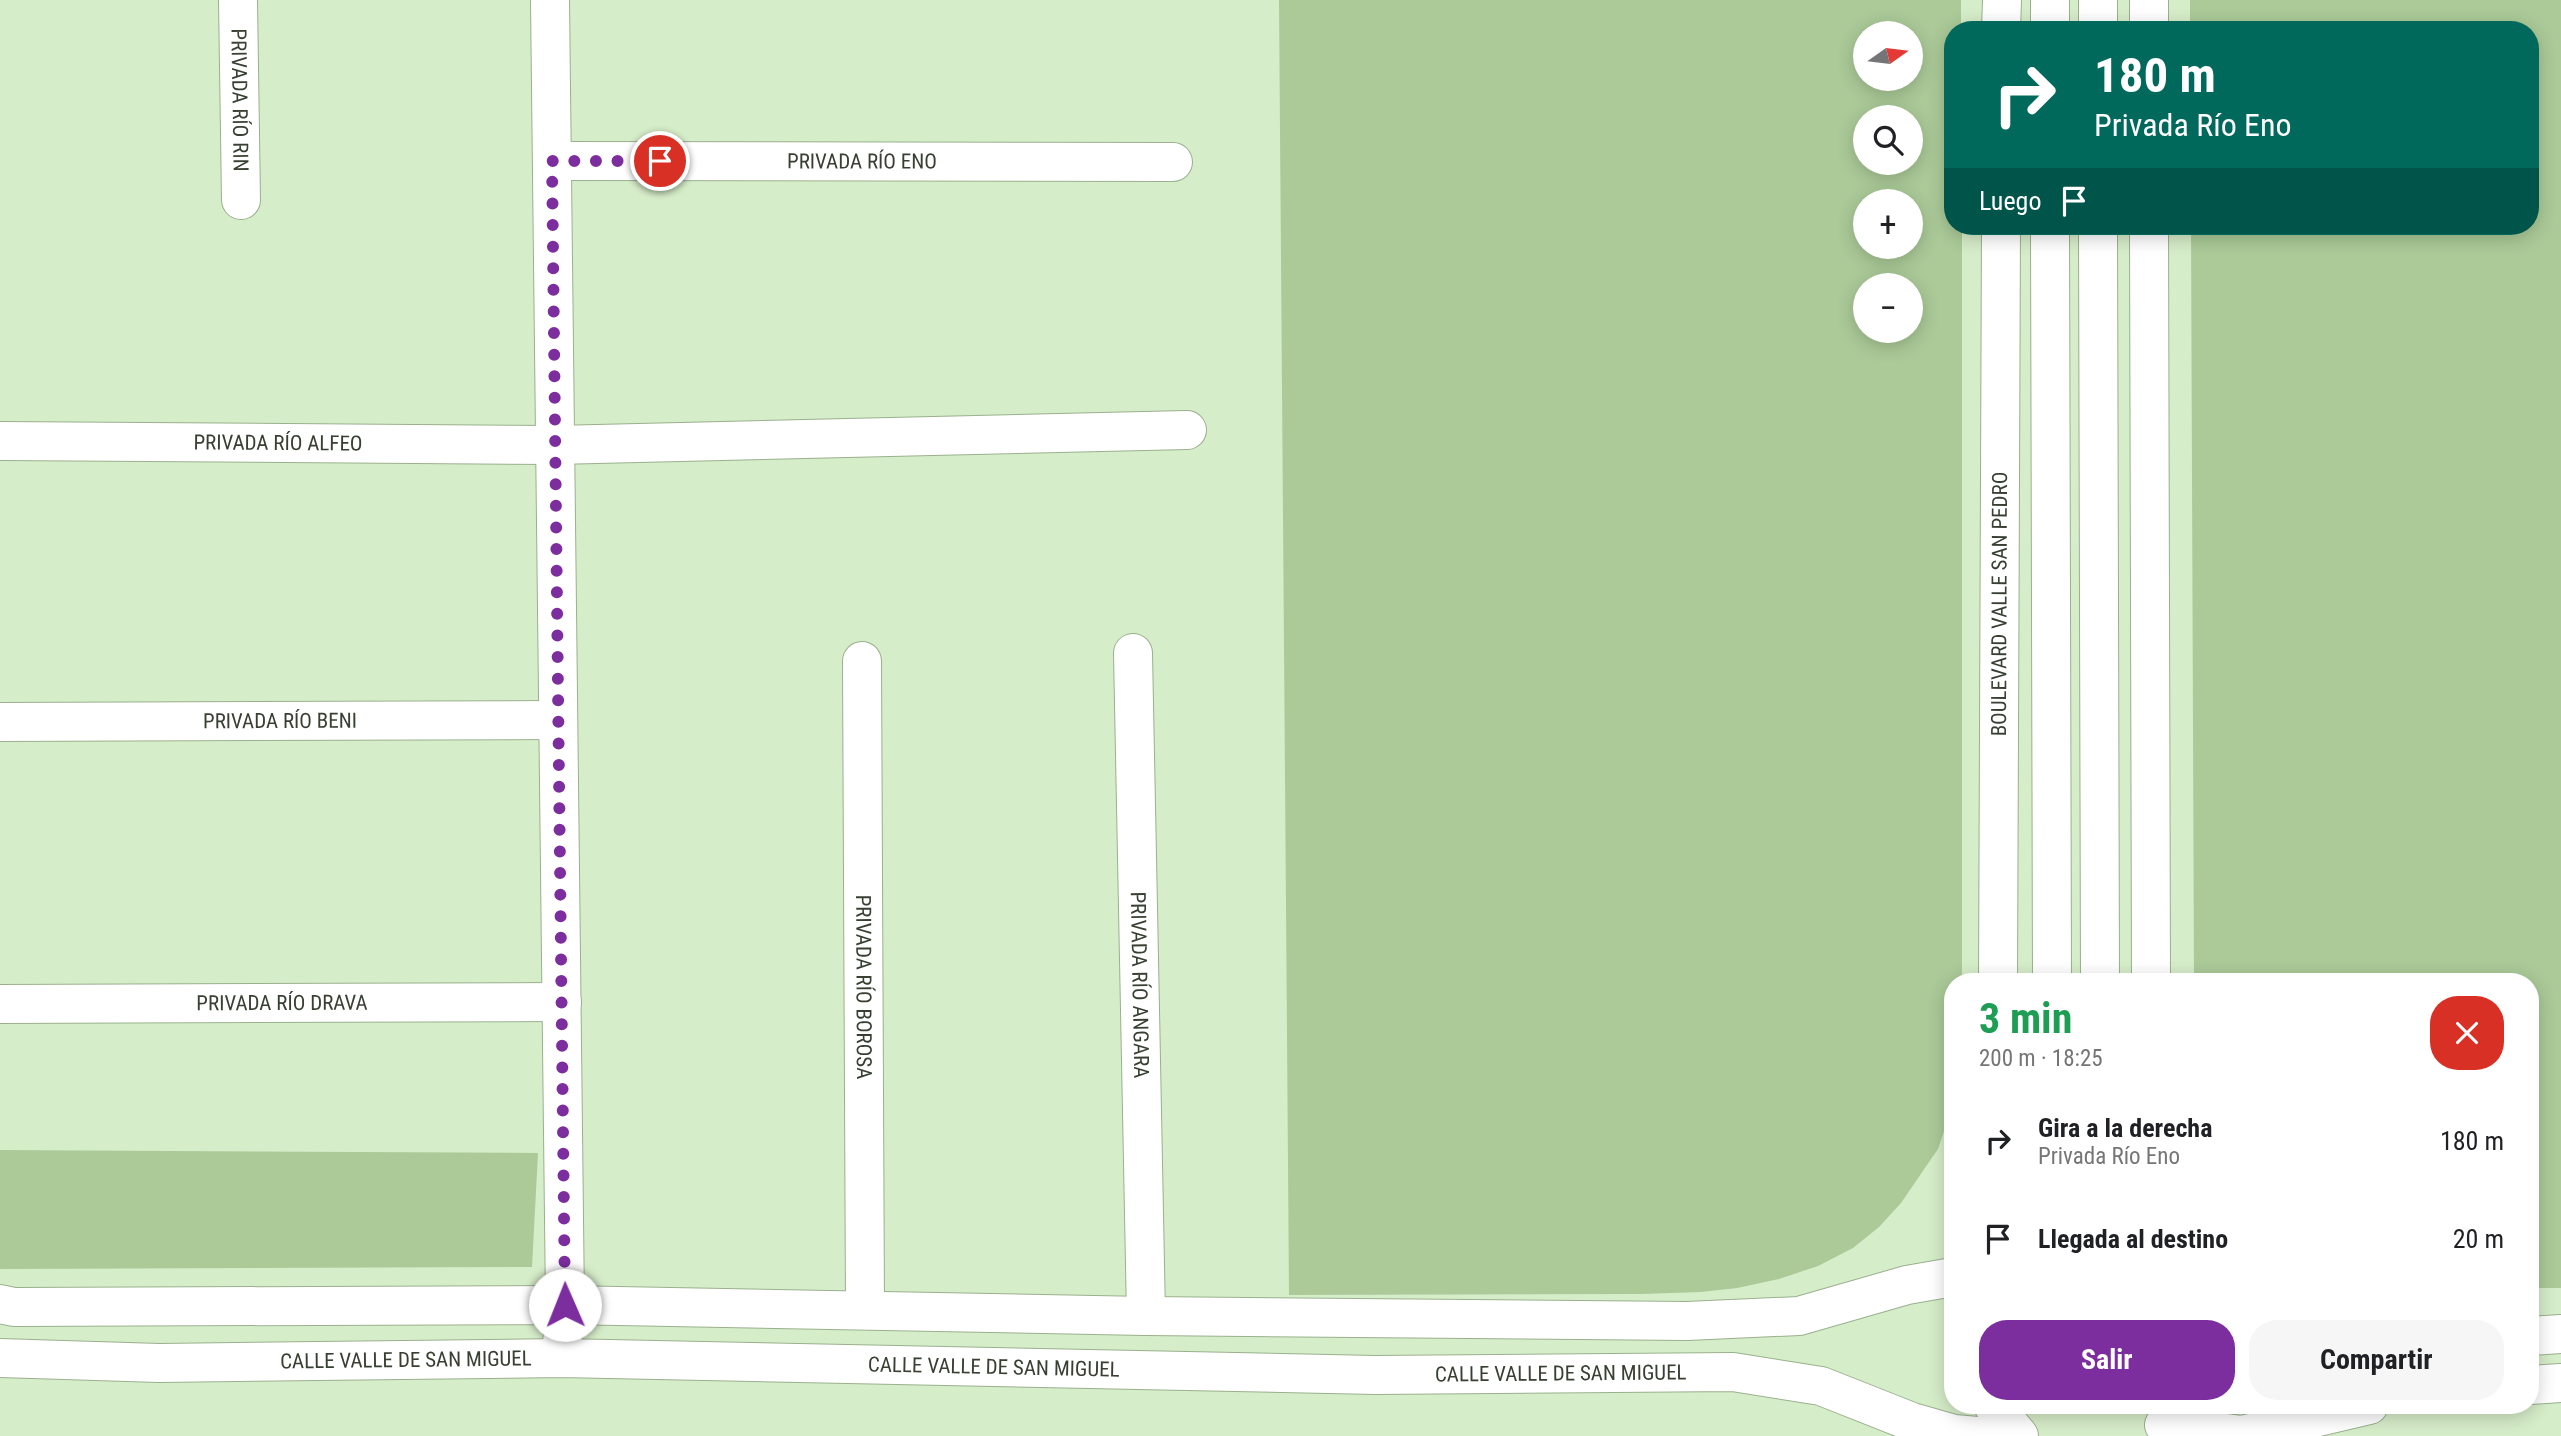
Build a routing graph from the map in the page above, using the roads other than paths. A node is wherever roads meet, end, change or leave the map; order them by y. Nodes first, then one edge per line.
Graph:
1 (238, 0) edge
2 (550, 0) edge
3 (2001, 0) edge
4 (2050, 0) edge
5 (2098, 0) edge
6 (2149, 0) edge
7 (2001, 21) edge
8 (2050, 21) edge
9 (2098, 21) edge
10 (2149, 21) edge
11 (552, 161) junction
12 (1173, 162) dead end
13 (241, 200) dead end
14 (2001, 235) edge
15 (2050, 235) edge
16 (2098, 235) edge
17 (2149, 235) edge
18 (1187, 430) dead end
19 (0, 440) edge
20 (555, 445) junction
21 (1133, 653) dead end
22 (862, 661) dead end
23 (558, 720) junction
24 (0, 722) edge
25 (1998, 973) edge
26 (2052, 973) edge
27 (2099, 973) edge
28 (2151, 973) edge
29 (562, 1002) junction
30 (0, 1004) edge
31 (1944, 1279) edge
32 (0, 1304) edge
33 (565, 1305) junction
34 (865, 1310) junction
35 (1146, 1316) junction
36 (2561, 1334) edge
37 (2539, 1335) edge
38 (0, 1358) edge
39 (561, 1358) junction
40 (2561, 1383) edge
41 (2539, 1384) edge
42 (2001, 1414) edge
43 (2332, 1414) edge
44 (2163, 1422) edge
45 (1977, 1436) edge
46 (2019, 1436) edge

1 - 13 street, PRIVADA RÍO RIN
2 - 11 street
3 - 7 street
4 - 8 street
5 - 9 street
6 - 10 street
11 - 12 street, PRIVADA RÍO ENO
11 - 20 street
14 - 25 street, BOULEVARD VALLE SAN PEDRO
15 - 26 street
16 - 27 street
17 - 28 street
18 - 20 street, PRIVADA RÍO ALFEO
19 - 20 street, PRIVADA RÍO ALFEO
20 - 23 street
21 - 35 street, PRIVADA RÍO ANGARA
22 - 34 street, PRIVADA RÍO BOROSA
23 - 24 street, PRIVADA RÍO BENI
23 - 29 street
29 - 30 street, PRIVADA RÍO DRAVA
29 - 33 street
31 - 35 street
32 - 33 street
33 - 34 street
33 - 39 street
34 - 35 street
36 - 37 street
38 - 39 street, CALLE VALLE DE SAN MIGUEL
39 - 45 street, CALLE VALLE DE SAN MIGUEL
40 - 41 street
42 - 46 street
43 - 44 street

